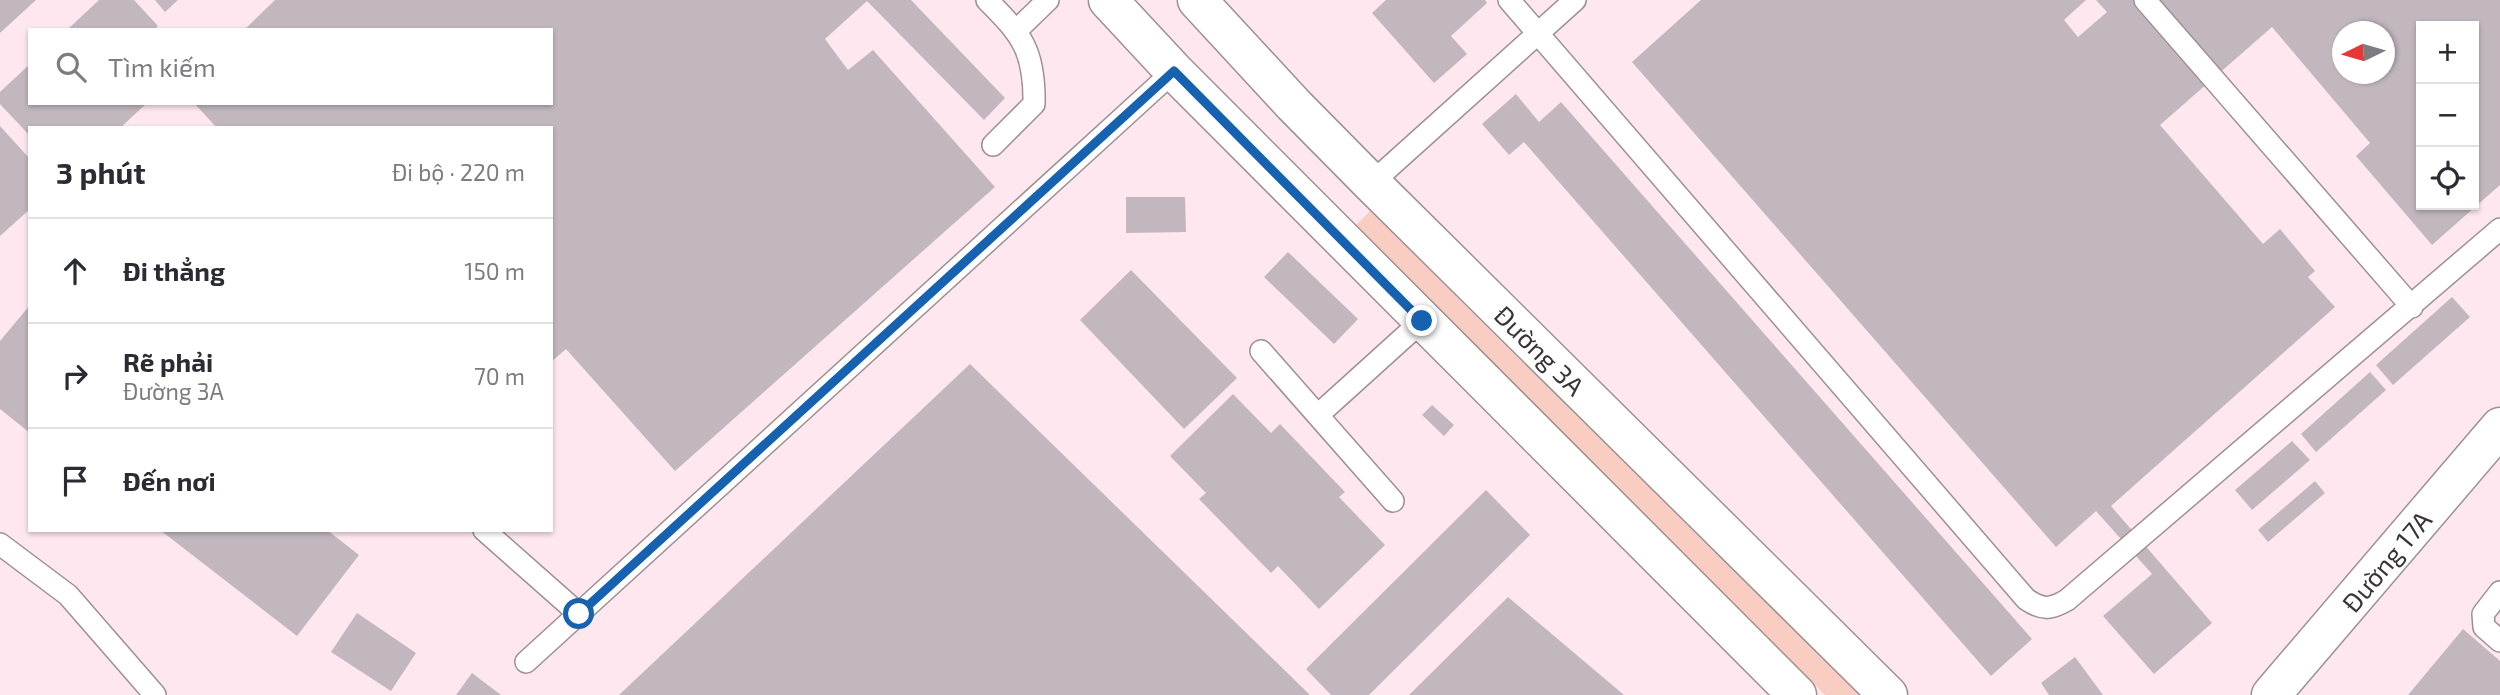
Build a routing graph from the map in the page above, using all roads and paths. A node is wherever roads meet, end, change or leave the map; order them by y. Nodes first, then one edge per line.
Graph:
1 (987, 0) edge
2 (1048, 0) edge
3 (1108, 0) edge
4 (1197, 0) edge
5 (1509, 0) edge
6 (1575, 0) edge
7 (2145, 0) edge
8 (1017, 30) junction
9 (1538, 34) junction
10 (1174, 71) junction
11 (1293, 104) junction
12 (993, 145) dead end
13 (1248, 145) junction
14 (1372, 184) junction
15 (2500, 229) edge
16 (2412, 307) junction
17 (1422, 321) junction
18 (1261, 351) dead end
19 (1318, 415) junction
20 (2500, 427) edge
21 (1393, 501) dead end
22 (486, 532) edge
23 (0, 544) edge
24 (2500, 592) edge
25 (579, 614) junction
26 (2500, 641) edge
27 (526, 662) dead end
28 (155, 695) edge
29 (1797, 695) edge
30 (1888, 695) edge
31 (2271, 695) edge

1 - 8 lane
2 - 8 lane
3 - 10 street
4 - 11 street, Đường 3A
5 - 9 lane
6 - 9 lane
7 - 16 lane
8 - 12 lane
9 - 14 lane
9 - 16 lane
10 - 13 street
10 - 25 lane
11 - 13 street
11 - 14 street, Đường 3A
13 - 17 street
14 - 30 street, Đường 3A
15 - 16 lane
17 - 19 lane
17 - 29 street
18 - 19 lane
19 - 21 lane
20 - 31 street, Đường 17A
22 - 25 lane
23 - 28 lane
24 - 26 lane
25 - 27 lane

